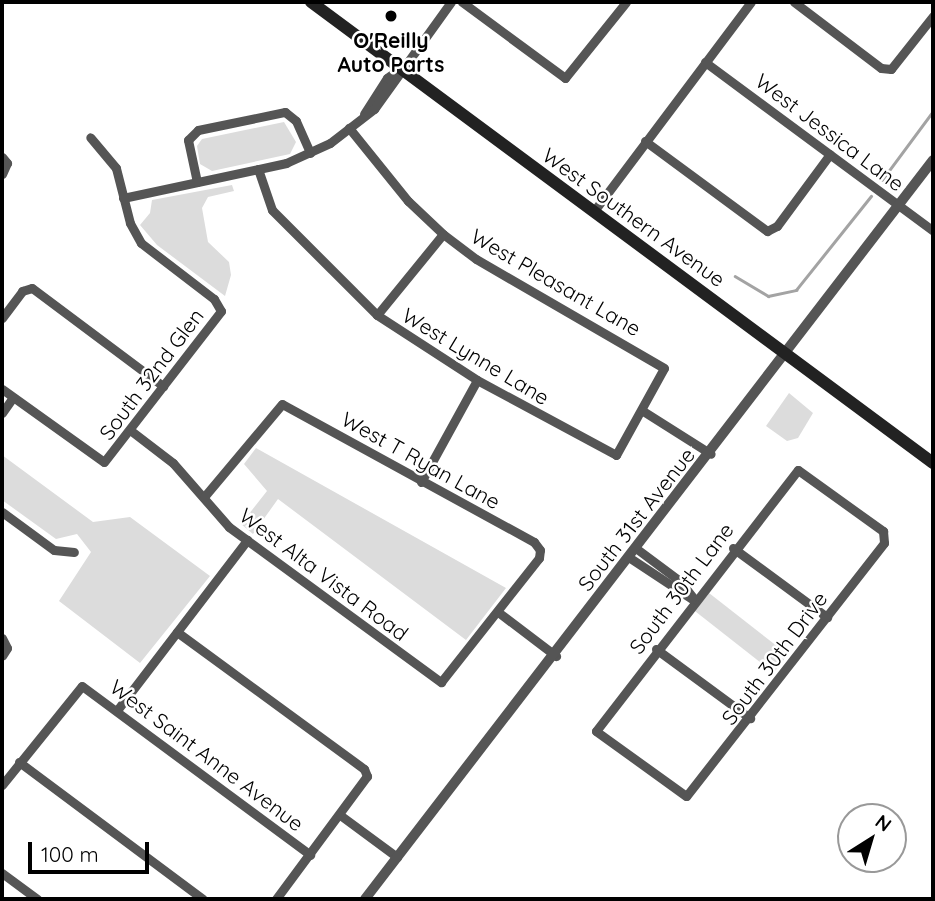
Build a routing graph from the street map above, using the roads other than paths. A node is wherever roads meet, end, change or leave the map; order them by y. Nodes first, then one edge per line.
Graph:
1 (311, 2) edge
2 (451, 2) edge
3 (462, 2) edge
4 (626, 2) edge
5 (751, 2) edge
6 (794, 2) edge
7 (933, 16) edge
8 (705, 62) junction
9 (401, 68) junction
10 (349, 128) junction
11 (90, 137) dead end
12 (645, 141) junction
13 (310, 153) junction
14 (830, 154) junction
15 (5, 160) edge
16 (933, 160) edge
17 (258, 169) junction
18 (2, 174) edge
19 (197, 182) junction
20 (123, 198) junction
21 (899, 205) junction
22 (594, 211) junction
23 (933, 231) edge
24 (443, 234) junction
25 (377, 315) junction
26 (2, 318) edge
27 (788, 354) junction
28 (477, 380) junction
29 (163, 386) junction
30 (2, 389) edge
31 (13, 397) junction
32 (643, 411) junction
33 (2, 413) edge
34 (130, 430) junction
35 (711, 454) junction
36 (933, 463) edge
37 (421, 482) junction
38 (204, 497) junction
39 (2, 512) edge
40 (886, 537) joint
41 (247, 540) junction
42 (733, 548) junction
43 (74, 552) dead end
44 (634, 554) junction
45 (669, 573) junction
46 (662, 582) junction
47 (694, 599) junction
48 (498, 612) junction
49 (827, 617) junction
50 (177, 632) junction
51 (2, 638) edge
52 (656, 649) junction
53 (4, 652) edge
54 (556, 656) junction
55 (118, 709) junction
56 (750, 718) junction
57 (19, 762) junction
58 (2, 785) edge
59 (686, 796) joint
60 (340, 816) junction
61 (310, 855) junction
62 (397, 857) junction
63 (2, 873) edge
64 (37, 899) edge
65 (203, 899) edge
66 (276, 899) edge
67 (365, 899) edge

1 - 9 main road, West Southern Avenue
2 - 9 street
3 - 4 street
5 - 8 street
6 - 7 street
8 - 12 street
8 - 14 street, West Jessica Lane
9 - 10 street
9 - 22 main road, West Southern Avenue
10 - 13 street
10 - 24 street, West Pleasant Lane
11 - 20 street
12 - 14 street
12 - 22 street
13 - 17 street
13 - 19 street
14 - 21 street, West Jessica Lane
15 - 18 street
16 - 21 street, South 31st Avenue
17 - 19 street
17 - 25 street, West Lynne Lane
19 - 20 street
20 - 29 street, South 32nd Glen
21 - 23 street, West Jessica Lane
21 - 27 street, South 31st Avenue
22 - 27 main road, West Southern Avenue
24 - 25 street
24 - 32 street, West Pleasant Lane
25 - 28 street, West Lynne Lane
26 - 29 street
27 - 35 street, South 31st Avenue
27 - 36 main road, West Southern Avenue
28 - 32 street, West Lynne Lane
28 - 37 street
29 - 34 street, South 32nd Glen
30 - 31 street
31 - 33 street
31 - 34 street, South 32nd Glen
32 - 35 street
34 - 38 street, West Alta Vista Road
35 - 44 street, South 31st Avenue
37 - 38 street, West T Ryan Lane
37 - 48 street, West T Ryan Lane
38 - 41 street, West Alta Vista Road
39 - 43 street
40 - 42 street, South 30th Lane
40 - 49 street, South 30th Drive
41 - 48 street, West Alta Vista Road
41 - 50 street
42 - 47 street, South 30th Lane
42 - 49 street
44 - 45 street
44 - 46 street
44 - 54 street, South 31st Avenue
45 - 46 street
45 - 47 street
46 - 47 street
47 - 52 street, South 30th Lane
48 - 54 street
49 - 56 street, South 30th Drive
50 - 55 street
50 - 60 street
51 - 53 street
52 - 56 street
52 - 59 street, South 30th Lane
54 - 62 street, South 31st Avenue
55 - 57 street, West Saint Anne Avenue
55 - 61 street, West Saint Anne Avenue
56 - 59 street, South 30th Drive
57 - 58 street
57 - 65 street
60 - 61 street
60 - 62 street
61 - 66 street
62 - 67 street, South 31st Avenue
63 - 64 street

